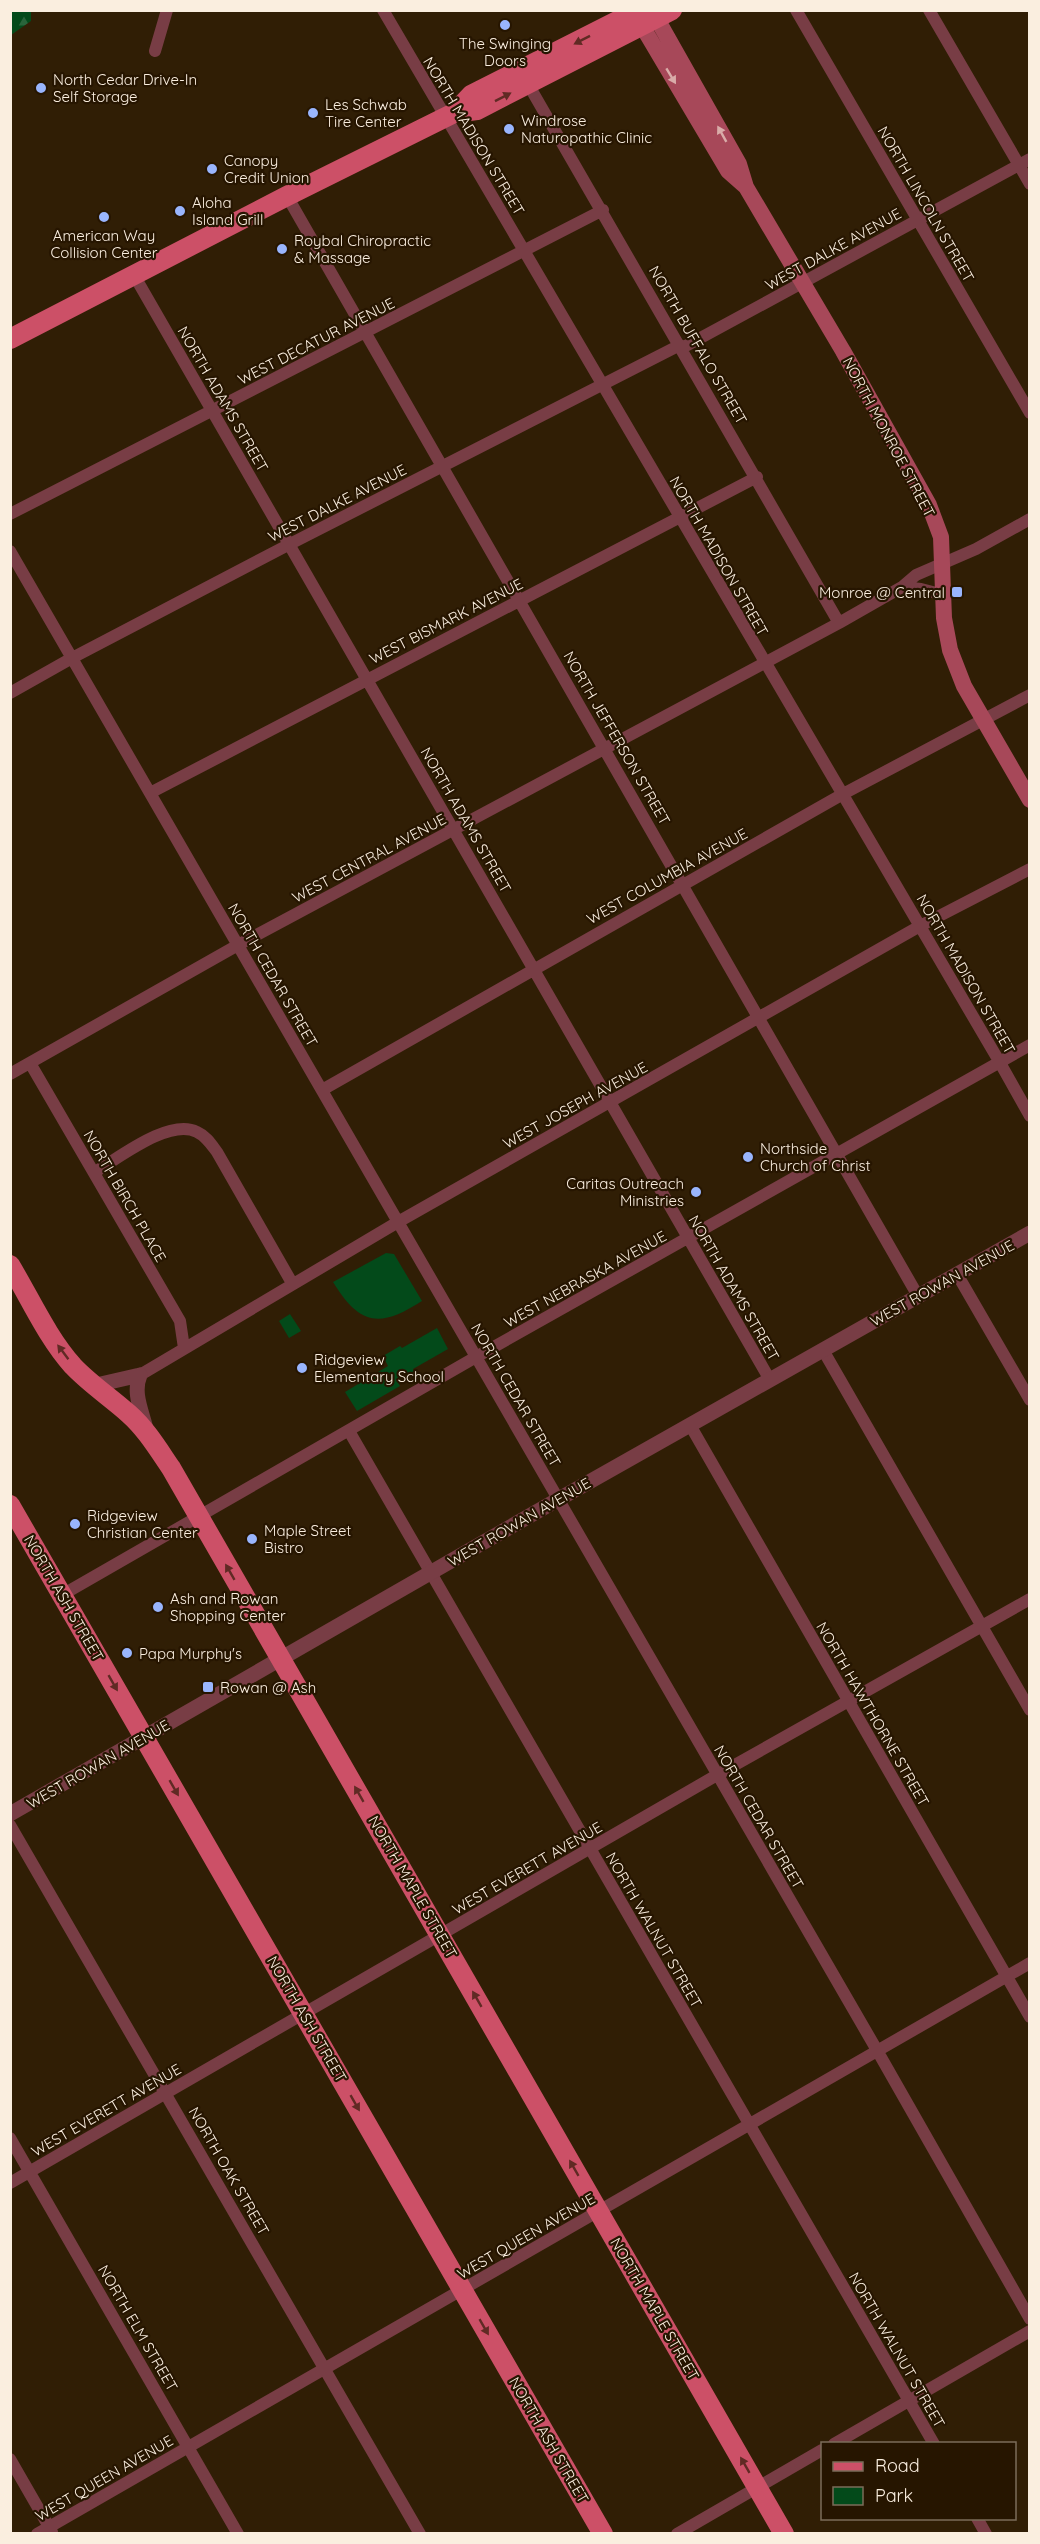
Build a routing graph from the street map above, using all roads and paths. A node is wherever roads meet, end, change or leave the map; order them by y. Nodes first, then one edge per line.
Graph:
1 (167, 10) edge
2 (383, 10) edge
3 (796, 10) edge
4 (928, 10) edge
5 (647, 14) edge
6 (155, 51) dead end
7 (528, 84) junction
8 (450, 116) junction
9 (1024, 162) edge
10 (1029, 184) edge
11 (287, 196) junction
12 (603, 210) junction
13 (918, 219) junction
14 (524, 250) junction
15 (134, 276) junction
16 (802, 283) junction
17 (365, 332) junction
18 (10, 339) edge
19 (681, 346) junction
20 (601, 383) junction
21 (212, 411) junction
22 (1029, 413) edge
23 (442, 466) junction
24 (757, 477) junction
25 (10, 514) edge
26 (680, 519) junction
27 (1029, 519) edge
28 (290, 544) junction
29 (10, 551) edge
30 (944, 564) junction
31 (902, 587) junction
32 (944, 595) junction
33 (520, 600) junction
34 (840, 623) junction
35 (72, 658) junction
36 (765, 664) junction
37 (366, 679) junction
38 (10, 693) edge
39 (1029, 695) edge
40 (984, 720) junction
41 (606, 749) junction
42 (150, 793) junction
43 (843, 794) junction
44 (1029, 800) edge
45 (454, 829) junction
46 (1029, 869) edge
47 (683, 884) junction
48 (920, 926) junction
49 (238, 945) junction
50 (533, 969) junction
51 (759, 1018) junction
52 (1029, 1045) edge
53 (999, 1061) junction
54 (30, 1063) junction
55 (10, 1074) edge
56 (321, 1090) junction
57 (609, 1103) junction
58 (1029, 1116) edge
59 (838, 1153) junction
60 (95, 1172) junction
61 (398, 1222) junction
62 (1029, 1233) edge
63 (688, 1238) junction
64 (10, 1265) edge
65 (957, 1274) junction
66 (292, 1283) junction
67 (918, 1296) junction
68 (184, 1348) junction
69 (822, 1350) junction
70 (476, 1357) junction
71 (140, 1375) junction
72 (770, 1380) junction
73 (92, 1386) junction
74 (1029, 1400) edge
75 (690, 1425) junction
76 (349, 1431) junction
77 (147, 1433) junction
78 (559, 1499) junction
79 (10, 1505) edge
80 (199, 1516) junction
81 (432, 1572) junction
82 (62, 1595) junction
83 (1029, 1599) edge
84 (981, 1626) junction
85 (280, 1659) junction
86 (848, 1701) junction
87 (1029, 1710) edge
88 (145, 1738) junction
89 (717, 1776) junction
90 (10, 1814) edge
91 (10, 1825) edge
92 (591, 1849) junction
93 (441, 1935) junction
94 (1029, 1964) edge
95 (1006, 1977) junction
96 (304, 2014) junction
97 (1029, 2018) edge
98 (878, 2052) junction
99 (166, 2092) junction
100 (749, 2124) junction
101 (10, 2138) edge
102 (30, 2172) junction
103 (10, 2183) edge
104 (599, 2211) junction
105 (463, 2290) junction
106 (1029, 2319) edge
107 (1029, 2331) edge
108 (325, 2368) junction
109 (908, 2400) junction
110 (837, 2442) edge
111 (933, 2442) edge
112 (189, 2447) junction
113 (821, 2451) edge
114 (10, 2459) edge
115 (758, 2488) junction
116 (978, 2520) edge
117 (51, 2530) edge
118 (37, 2534) edge
119 (238, 2534) edge
120 (420, 2534) edge
121 (603, 2534) edge
122 (677, 2534) edge
123 (784, 2534) edge
124 (986, 2534) edge

1 - 6 street
2 - 8 street, NORTH MADISON STREET
3 - 13 street, NORTH LINCOLN STREET
4 - 9 street
5 - 7 main road
5 -> 8 main road
5 - 16 main road, NORTH MONROE STREET
8 -> 7 main road
7 - 12 street, NORTH BUFFALO STREET
8 - 11 main road
8 - 14 street, NORTH MADISON STREET
9 - 10 street
9 - 13 street, WEST DALKE AVENUE
11 - 15 main road
11 - 17 street, NORTH JEFFERSON STREET
12 - 14 street, WEST DECATUR AVENUE
12 - 19 street, NORTH BUFFALO STREET
13 - 16 street, WEST DALKE AVENUE
13 - 22 street, NORTH LINCOLN STREET
14 - 17 street, WEST DECATUR AVENUE
14 - 20 street, NORTH MADISON STREET
15 - 18 main road
15 - 21 street, NORTH ADAMS STREET
16 - 19 street, WEST DALKE AVENUE
16 - 30 main road, NORTH MONROE STREET
17 - 21 street, WEST DECATUR AVENUE
17 - 23 street, NORTH JEFFERSON STREET
19 - 20 street, WEST DALKE AVENUE
19 - 24 street, NORTH BUFFALO STREET
20 - 23 street, WEST DALKE AVENUE
20 - 26 street, NORTH MADISON STREET
21 - 25 street, WEST DECATUR AVENUE
21 - 28 street, NORTH ADAMS STREET
23 - 28 street, WEST DALKE AVENUE
23 - 33 street, NORTH JEFFERSON STREET
24 - 26 street, WEST BISMARK AVENUE
24 - 34 street, NORTH BUFFALO STREET
26 - 33 street, WEST BISMARK AVENUE
26 - 36 street, NORTH MADISON STREET
27 - 30 street, WEST CENTRAL AVENUE
28 - 35 street, WEST DALKE AVENUE
28 - 37 street, NORTH ADAMS STREET
29 - 35 street, NORTH CEDAR STREET
30 - 31 street, WEST CENTRAL AVENUE
30 - 32 main road, NORTH MONROE STREET
31 - 32 street
31 - 34 street, WEST CENTRAL AVENUE
32 - 40 main road, NORTH MONROE STREET
33 - 37 street, WEST BISMARK AVENUE
33 - 41 street, NORTH JEFFERSON STREET
34 - 36 street, WEST CENTRAL AVENUE
35 - 38 street, WEST DALKE AVENUE
35 - 42 street, NORTH CEDAR STREET
36 - 41 street, WEST CENTRAL AVENUE
36 - 43 street, NORTH MADISON STREET
37 - 42 street, WEST BISMARK AVENUE
37 - 45 street, NORTH ADAMS STREET
39 - 40 street, WEST COLUMBIA AVENUE
40 - 43 street, WEST COLUMBIA AVENUE
40 - 44 main road, NORTH MONROE STREET
41 - 45 street, WEST CENTRAL AVENUE
41 - 47 street, NORTH JEFFERSON STREET
42 - 49 street, NORTH CEDAR STREET
43 - 47 street, WEST COLUMBIA AVENUE
43 - 48 street, NORTH MADISON STREET
45 - 49 street, WEST CENTRAL AVENUE
45 - 50 street, NORTH ADAMS STREET
46 - 48 street, WEST JOSEPH AVENUE
47 - 50 street, WEST COLUMBIA AVENUE
47 - 51 street, NORTH JEFFERSON STREET
48 - 51 street, WEST JOSEPH AVENUE
48 - 53 street, NORTH MADISON STREET
49 - 54 street, WEST CENTRAL AVENUE
49 - 56 street, NORTH CEDAR STREET
50 - 56 street, WEST COLUMBIA AVENUE
50 - 57 street, NORTH ADAMS STREET
51 - 57 street, WEST JOSEPH AVENUE
51 - 59 street, NORTH JEFFERSON STREET
52 - 53 street, WEST NEBRASKA AVENUE
53 - 58 street, NORTH MADISON STREET
53 - 59 street, WEST NEBRASKA AVENUE
54 - 55 street, WEST CENTRAL AVENUE
54 - 60 street, NORTH BIRCH PLACE
56 - 61 street, NORTH CEDAR STREET
57 - 61 street, WEST JOSEPH AVENUE
57 - 63 street, NORTH ADAMS STREET
59 - 63 street, WEST NEBRASKA AVENUE
59 - 67 street, NORTH JEFFERSON STREET
60 - 66 street
60 - 68 street, NORTH BIRCH PLACE
61 - 66 street, WEST JOSEPH AVENUE
61 - 70 street, NORTH CEDAR STREET
62 - 65 street, WEST ROWAN AVENUE
63 - 70 street, WEST NEBRASKA AVENUE
63 - 72 street, NORTH ADAMS STREET
73 -> 64 main road, NORTH MAPLE STREET
65 - 67 street, WEST ROWAN AVENUE
65 - 74 street
66 - 68 street, WEST JOSEPH AVENUE
67 - 69 street, WEST ROWAN AVENUE
68 - 71 street, WEST JOSEPH AVENUE
69 - 72 street, WEST ROWAN AVENUE
69 - 84 street
70 - 76 street, WEST NEBRASKA AVENUE
70 - 78 street, NORTH CEDAR STREET
71 - 73 street
71 - 77 street
72 - 75 street, WEST ROWAN AVENUE
73 - 77 main road, NORTH MAPLE STREET
75 - 78 street, WEST ROWAN AVENUE
75 - 86 street, NORTH HAWTHORNE STREET
76 - 80 street, WEST NEBRASKA AVENUE
76 - 81 street, NORTH WALNUT STREET
77 - 80 main road, NORTH MAPLE STREET
78 - 81 street, WEST ROWAN AVENUE
78 - 89 street, NORTH CEDAR STREET
79 - 82 main road, NORTH ASH STREET
80 - 82 street, WEST NEBRASKA AVENUE
85 -> 80 main road, NORTH MAPLE STREET
81 - 85 street, WEST ROWAN AVENUE
81 - 92 street, NORTH WALNUT STREET
82 -> 88 main road, NORTH ASH STREET
83 - 84 street, WEST EVERETT AVENUE
84 - 86 street, WEST EVERETT AVENUE
84 - 87 street
85 - 88 street, WEST ROWAN AVENUE
93 -> 85 main road, NORTH MAPLE STREET
86 - 89 street, WEST EVERETT AVENUE
86 - 95 street, NORTH HAWTHORNE STREET
88 - 90 street, WEST ROWAN AVENUE
88 -> 96 main road, NORTH ASH STREET
89 - 92 street, WEST EVERETT AVENUE
89 - 98 street, NORTH CEDAR STREET
91 - 99 street, NORTH OAK STREET
92 - 93 street, WEST EVERETT AVENUE
92 - 100 street, NORTH WALNUT STREET
93 - 96 street, WEST EVERETT AVENUE
104 -> 93 main road, NORTH MAPLE STREET
94 - 95 street, WEST QUEEN AVENUE
95 - 97 street, NORTH HAWTHORNE STREET
95 - 98 street, WEST QUEEN AVENUE
96 - 99 street, WEST EVERETT AVENUE
96 -> 105 main road, NORTH ASH STREET
98 - 100 street, WEST QUEEN AVENUE
98 - 106 street, NORTH CEDAR STREET
99 - 102 street, WEST EVERETT AVENUE
99 - 108 street, NORTH OAK STREET
100 - 104 street, WEST QUEEN AVENUE
100 - 109 street, NORTH WALNUT STREET
101 - 102 street, NORTH ELM STREET
102 - 103 street, WEST EVERETT AVENUE
102 - 112 street, NORTH ELM STREET
104 - 105 street, WEST QUEEN AVENUE
115 -> 104 main road, NORTH MAPLE STREET
105 - 108 street, WEST QUEEN AVENUE
105 -> 121 main road, NORTH ASH STREET
107 - 109 street
108 - 112 street, WEST QUEEN AVENUE
108 - 120 street, NORTH OAK STREET
109 - 110 street
109 - 111 street, NORTH WALNUT STREET
112 - 117 street, WEST QUEEN AVENUE
112 - 119 street, NORTH ELM STREET
113 - 115 street
114 - 117 street
115 - 122 street
115 - 123 main road, NORTH MAPLE STREET
116 - 124 street
117 - 118 street, WEST QUEEN AVENUE

